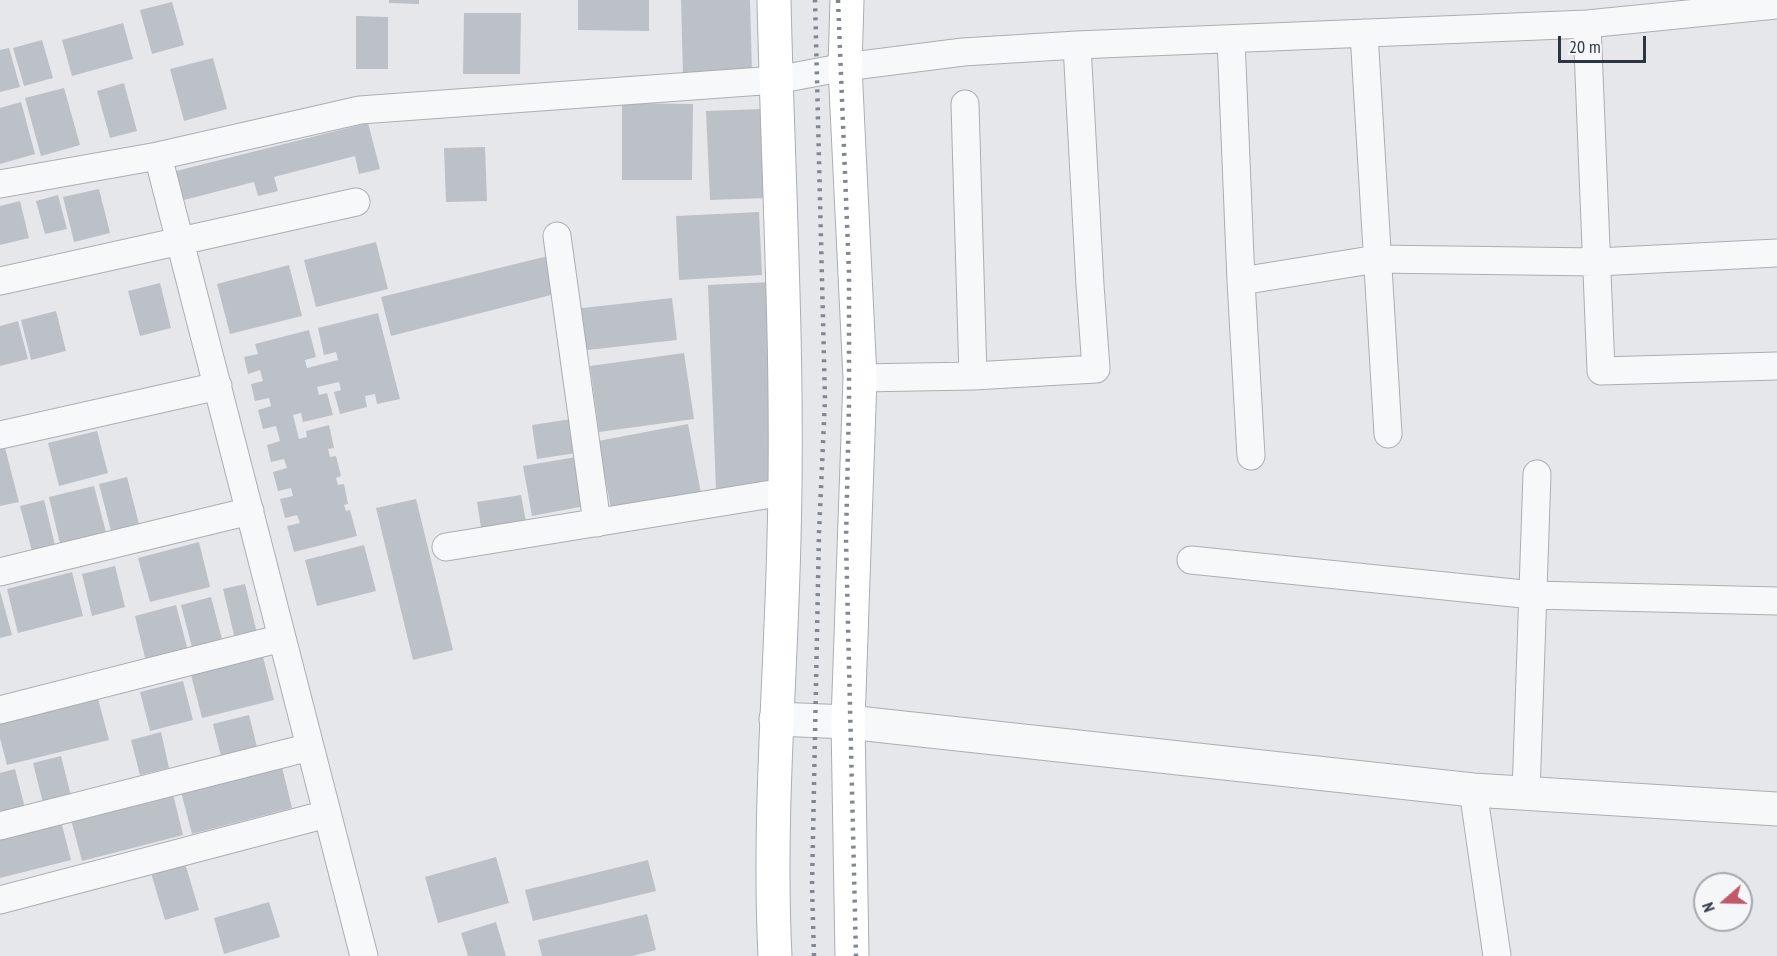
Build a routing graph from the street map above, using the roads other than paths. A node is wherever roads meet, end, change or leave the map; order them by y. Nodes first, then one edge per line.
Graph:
1 (774, 0) edge
2 (846, 0) edge
3 (1777, 5) edge
4 (1587, 24) junction
5 (1364, 33) junction
6 (1231, 39) junction
7 (1077, 45) junction
8 (845, 67) junction
9 (776, 80) junction
10 (964, 104) dead end
11 (158, 156) junction
12 (0, 184) edge
13 (356, 202) dead end
14 (557, 236) dead end
15 (181, 240) junction
16 (1777, 253) edge
17 (1377, 259) junction
18 (1597, 262) junction
19 (0, 281) edge
20 (1241, 281) junction
21 (1777, 366) edge
22 (973, 376) junction
23 (860, 378) junction
24 (218, 386) junction
25 (1388, 434) dead end
26 (0, 435) edge
27 (1251, 456) dead end
28 (1537, 474) dead end
29 (784, 492) junction
30 (250, 511) junction
31 (597, 523) junction
32 (446, 547) dead end
33 (1191, 560) dead end
34 (0, 572) edge
35 (1533, 595) junction
36 (1777, 601) edge
37 (282, 638) junction
38 (0, 710) edge
39 (776, 719) junction
40 (848, 722) junction
41 (310, 747) junction
42 (1473, 790) junction
43 (1526, 794) junction
44 (1777, 809) edge
45 (327, 814) junction
46 (0, 826) edge
47 (0, 900) edge
48 (364, 956) edge
49 (775, 956) edge
50 (852, 956) edge
51 (1497, 956) edge

1 - 9 main road
2 - 8 main road
3 - 4 street
4 - 5 street
4 - 18 street
5 - 6 street
5 - 17 street
6 - 7 street
6 - 20 street
7 - 8 street
7 - 22 street
8 - 9 street
8 - 23 main road
9 - 11 street
9 - 29 main road
10 - 22 street
11 - 12 street
11 - 15 street
13 - 15 street
14 - 31 street
15 - 19 street
15 - 24 street
16 - 18 street
17 - 18 street
17 - 20 street
17 - 25 street
18 - 21 street
20 - 27 street
22 - 23 street
23 - 40 main road
24 - 26 street
24 - 30 street
28 - 35 street
29 - 31 street
29 - 39 main road
30 - 34 street
30 - 37 street
31 - 32 street
33 - 35 street
35 - 36 street
35 - 43 street
37 - 38 street
37 - 41 street
39 - 40 street
39 - 49 main road
40 - 42 street
40 - 50 main road
41 - 45 street
41 - 46 street
42 - 43 street
42 - 51 street
43 - 44 street
45 - 47 street
45 - 48 street

